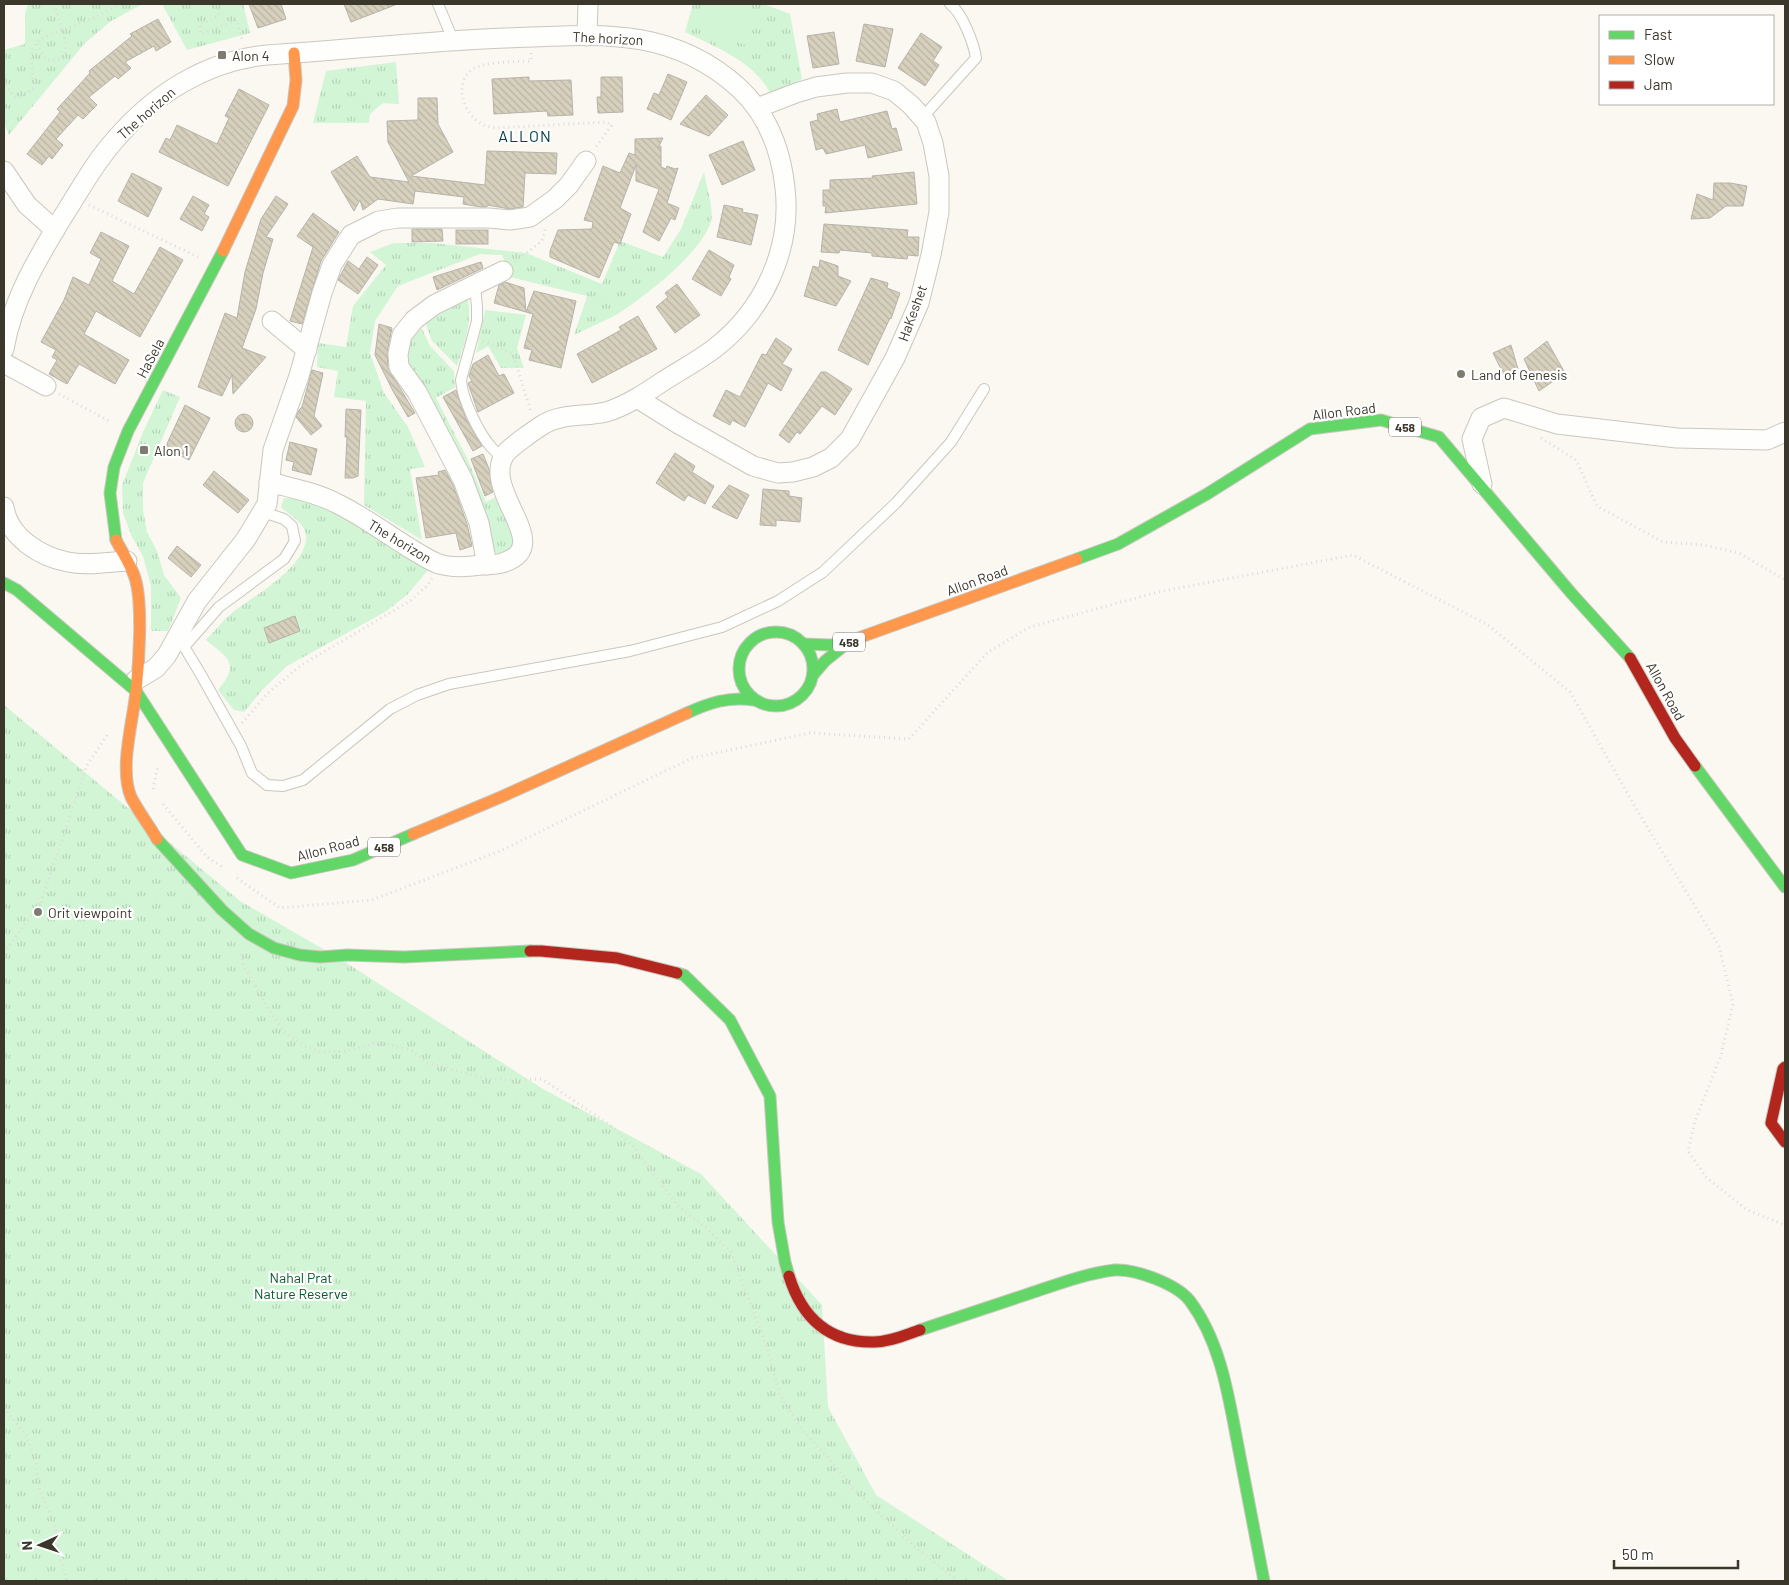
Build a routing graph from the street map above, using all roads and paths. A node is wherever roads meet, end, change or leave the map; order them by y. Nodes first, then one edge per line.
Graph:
1 (54, 4) edge
2 (120, 4) edge
3 (218, 4) edge
4 (438, 4) edge
5 (588, 4) edge
6 (950, 4) edge
7 (62, 31) junction
8 (587, 36) junction
9 (531, 37) junction
10 (453, 40) junction
11 (36, 43) junction
12 (294, 53) junction
13 (246, 57) junction
14 (4, 80) edge
15 (757, 108) junction
16 (922, 118) junction
17 (586, 161) joint
18 (4, 171) edge
19 (75, 198) junction
20 (539, 212) junction
21 (54, 230) junction
22 (216, 265) junction
23 (503, 272) joint
24 (475, 285) junction
25 (272, 322) dead end
26 (473, 338) junction
27 (4, 349) edge
28 (307, 350) junction
29 (4, 363) edge
30 (46, 386) joint
31 (984, 389) dead end
32 (637, 398) junction
33 (537, 429) junction
34 (128, 431) junction
35 (1785, 432) edge
36 (1539, 437) dead end
37 (503, 459) junction
38 (268, 482) junction
39 (1482, 488) junction
40 (4, 507) edge
41 (263, 512) junction
42 (10, 532) edge
43 (126, 561) junction
44 (440, 564) junction
45 (487, 565) junction
46 (1785, 580) edge
47 (4, 583) edge
48 (181, 641) junction
49 (850, 641) junction
50 (804, 644) junction
51 (739, 663) junction
52 (813, 675) junction
53 (730, 678) dead end
54 (136, 685) junction
55 (719, 688) dead end
56 (754, 700) junction
57 (700, 707) junction
58 (111, 729) dead end
59 (234, 733) junction
60 (159, 764) dead end
61 (152, 791) dead end
62 (158, 798) dead end
63 (1785, 887) edge
64 (42, 900) junction
65 (38, 912) dead end
66 (238, 924) junction
67 (4, 953) edge
68 (1785, 1067) edge
69 (1785, 1142) edge
70 (1785, 1225) edge
71 (4, 1408) edge
72 (67, 1581) edge
73 (958, 1581) edge
74 (1264, 1581) edge

1 - 7 path
2 - 7 path
3 - 13 path
4 - 10 lane
5 - 8 street
6 - 16 lane
7 - 11 path
7 - 11 path
8 - 9 street, The horizon
8 - 15 street, The horizon
9 - 10 street, The horizon
9 - 17 path
10 - 12 street, The horizon
11 - 14 path
12 - 13 street, The horizon
12 - 22 main road, HaSela
13 - 19 street, The horizon
15 - 16 street, HaKeshet
15 - 32 street, The horizon
16 - 32 street, HaKeshet
17 - 20 street
18 - 21 street
19 - 21 street, The horizon
19 - 22 path
20 - 23 path
20 - 28 street
21 - 27 street, The horizon
22 - 34 main road, HaSela
23 - 24 street
24 - 26 lane
24 - 45 street
25 - 28 street
26 - 33 path
26 - 37 lane
28 - 38 street
29 - 30 street
30 - 34 path
31 - 59 lane
32 - 33 street, The horizon
33 - 37 street, The horizon
34 - 43 main road, HaSela
35 - 39 street
36 - 46 path
37 - 45 street, The horizon
38 - 41 street
38 - 44 street, The horizon
39 - 49 main road, Allon Road / 458
39 - 63 main road, Allon Road / 458
40 - 42 street
41 - 48 street
41 - 48 lane
42 - 43 street
43 - 54 main road, HaSela
44 - 45 street, The horizon
44 - 59 path
47 - 54 main road, Allon Road / 458
48 - 54 street
48 - 59 lane
49 - 50 main road, Allon Road / 458
49 - 52 main road, Allon Road / 458
50 - 51 main road
50 - 52 main road
51 - 53 main road
51 - 56 main road
52 - 56 main road
54 - 57 main road, Allon Road / 458
54 - 66 main road, HaSela
55 - 57 main road, Allon Road / 458
56 - 57 main road, Allon Road / 458
58 - 64 path
60 - 61 path
62 - 70 path
64 - 65 path
64 - 67 path
66 - 73 path
66 - 74 main road, HaSela
68 - 69 main road
71 - 72 path

